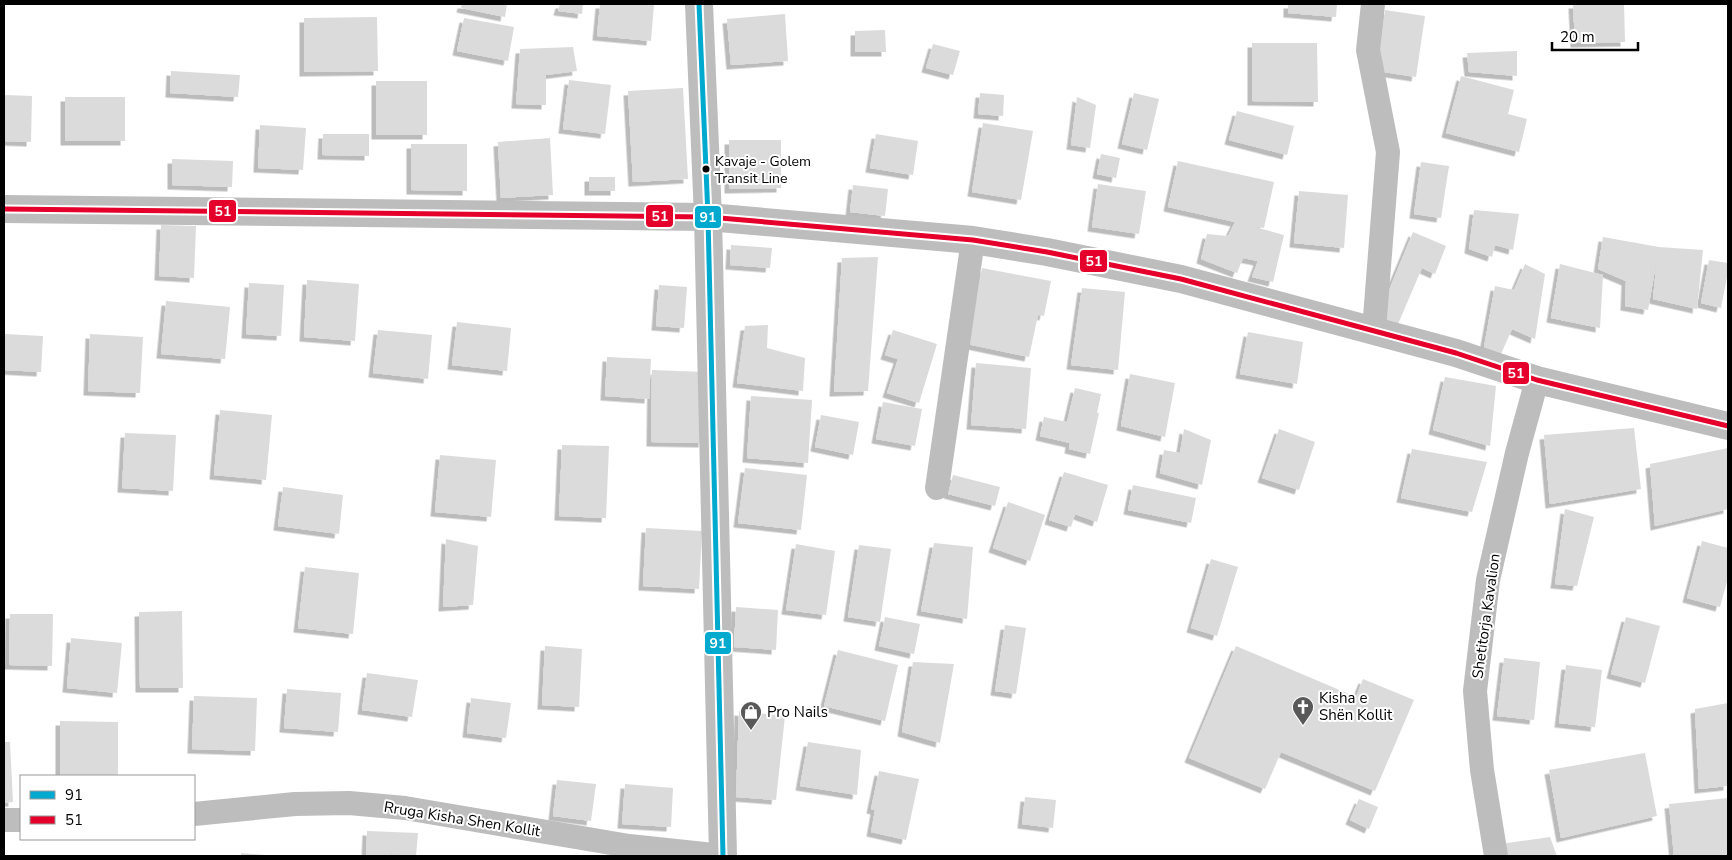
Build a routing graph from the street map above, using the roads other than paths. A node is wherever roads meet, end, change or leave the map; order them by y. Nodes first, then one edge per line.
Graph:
1 (699, 4) edge
2 (1373, 4) edge
3 (4, 209) edge
4 (708, 217) junction
5 (973, 240) junction
6 (1374, 330) junction
7 (1537, 380) junction
8 (1728, 426) edge
9 (937, 488) dead end
10 (195, 814) edge
11 (4, 820) edge
12 (20, 820) edge
13 (723, 856) edge
14 (729, 856) edge
15 (1496, 856) edge

1 - 4 street
2 - 6 street
3 - 4 street
4 - 5 street
4 - 13 street
5 - 6 street
5 - 9 street
6 - 7 street
7 - 8 street
7 - 15 street, Shetitorja Kavalion
10 - 13 street, Rruga Kisha Shen Kollit
11 - 12 street
13 - 14 street, Rruga Kisha Shen Kollit

